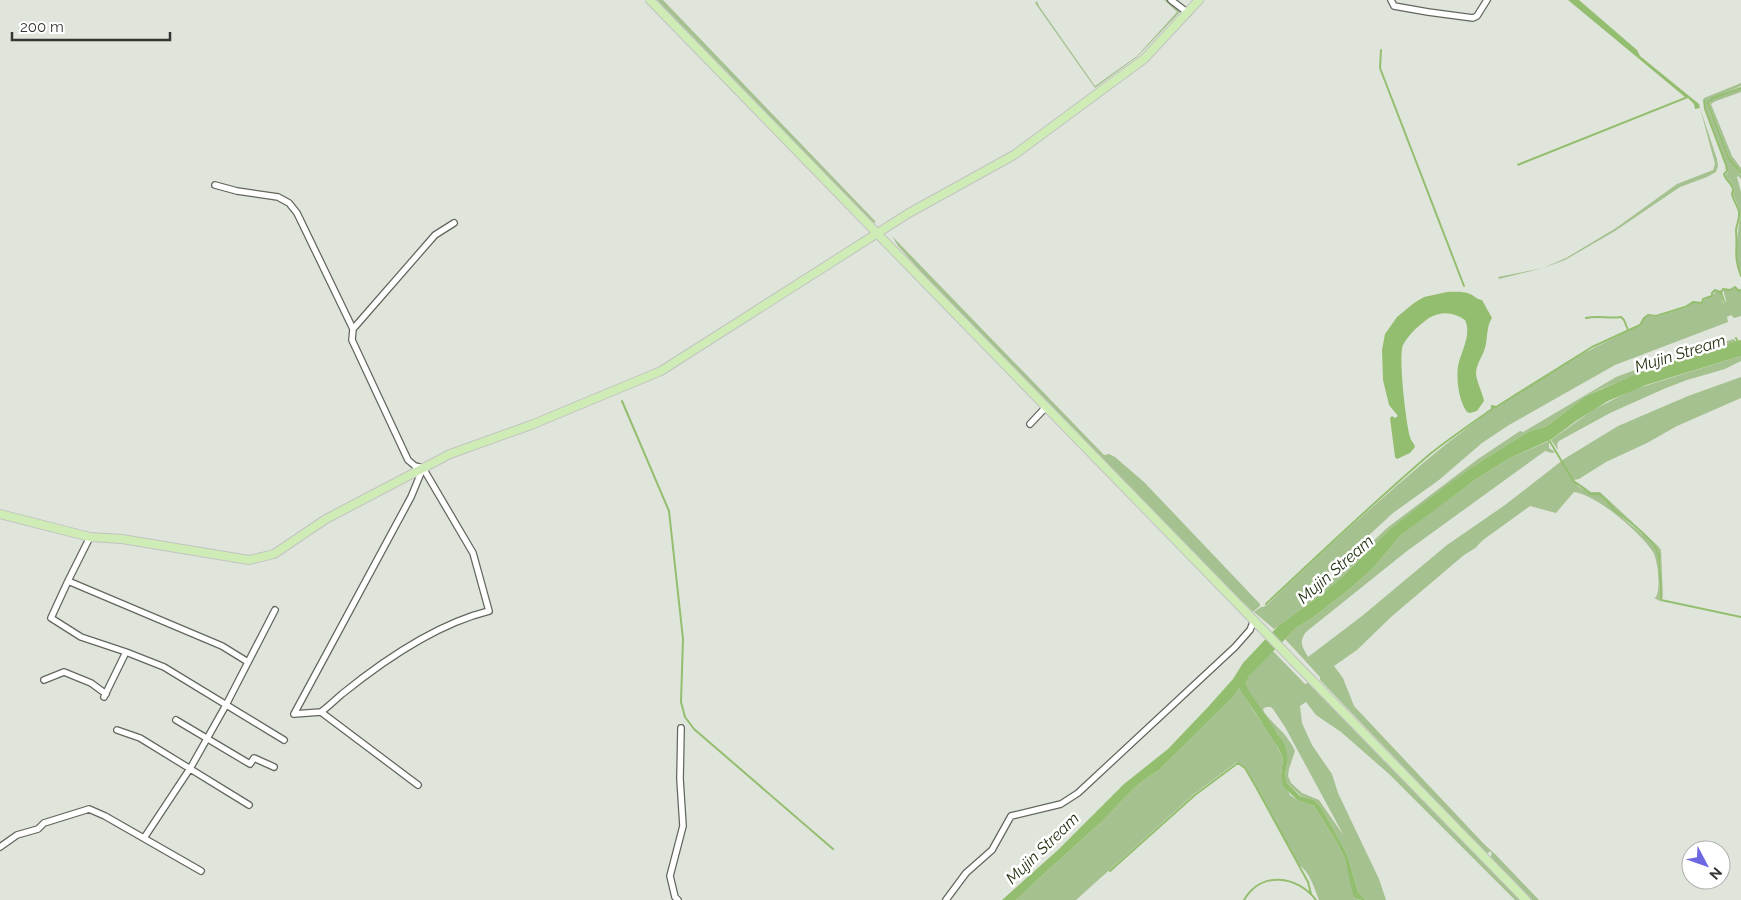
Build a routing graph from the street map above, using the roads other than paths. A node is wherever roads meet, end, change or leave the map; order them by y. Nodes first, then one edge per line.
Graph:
1 (650, 0) edge
2 (1172, 0) edge
3 (1199, 0) edge
4 (1391, 0) edge
5 (1487, 0) edge
6 (1188, 13) junction
7 (215, 185) dead end
8 (454, 223) dead end
9 (877, 234) junction
10 (353, 329) junction
11 (1046, 407) junction
12 (1030, 424) dead end
13 (423, 468) junction
14 (0, 514) edge
15 (90, 537) junction
16 (68, 581) junction
17 (275, 610) dead end
18 (1256, 623) junction
19 (126, 652) junction
20 (248, 662) junction
21 (44, 680) dead end
22 (226, 705) junction
23 (321, 712) junction
24 (176, 720) dead end
25 (681, 728) dead end
26 (117, 730) dead end
27 (207, 738) junction
28 (284, 740) dead end
29 (274, 767) dead end
30 (190, 768) junction
31 (418, 785) dead end
32 (249, 805) dead end
33 (144, 838) junction
34 (0, 847) edge
35 (201, 871) dead end
36 (678, 900) edge
37 (946, 900) edge
38 (1526, 900) edge

1 - 9 main road
2 - 6 street
3 - 6 main road
4 - 5 street
6 - 9 main road
7 - 10 street
8 - 10 street
9 - 11 main road
9 - 13 main road
10 - 13 street
11 - 12 street
11 - 18 main road
13 - 15 main road
13 - 23 street
13 - 23 street
14 - 15 main road
15 - 16 street
16 - 19 street
16 - 20 street
17 - 20 street
18 - 37 street
18 - 38 main road
19 - 21 street
19 - 22 street
20 - 22 street
22 - 27 street
22 - 28 street
23 - 31 street
24 - 27 street
25 - 36 street
26 - 30 street
27 - 29 street
27 - 30 street
30 - 32 street
30 - 33 street
33 - 34 street
33 - 35 street

